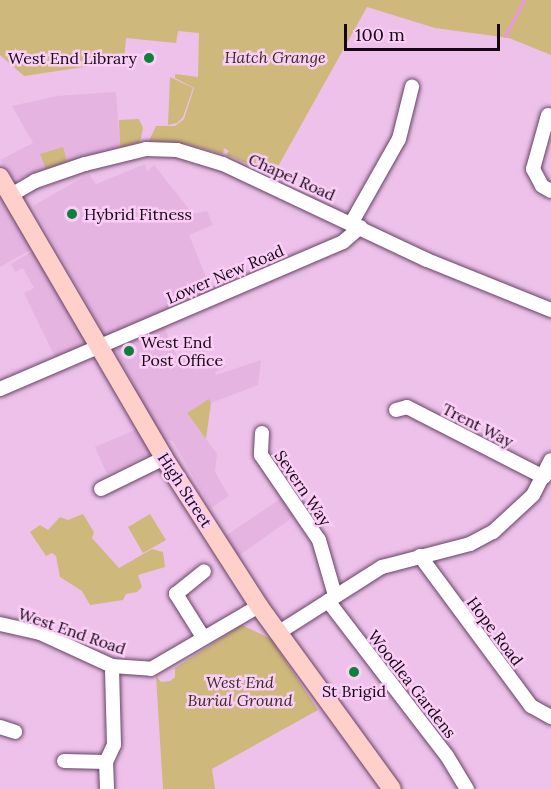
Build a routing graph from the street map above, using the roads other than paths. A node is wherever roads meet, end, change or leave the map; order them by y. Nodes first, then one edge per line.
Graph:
1 (412, 87) dead end
2 (548, 115) dead end
3 (0, 177) edge
4 (551, 191) edge
5 (11, 195) junction
6 (356, 225) junction
7 (551, 310) edge
8 (98, 346) junction
9 (0, 389) edge
10 (396, 410) dead end
11 (262, 433) dead end
12 (164, 458) junction
13 (551, 460) edge
14 (544, 477) junction
15 (101, 489) dead end
16 (420, 556) junction
17 (204, 571) dead end
18 (332, 598) junction
19 (259, 606) junction
20 (0, 624) edge
21 (281, 632) junction
22 (203, 637) junction
23 (112, 666) junction
24 (551, 717) edge
25 (0, 727) edge
26 (15, 732) dead end
27 (64, 761) dead end
28 (106, 762) junction
29 (107, 789) edge
30 (392, 789) edge
31 (467, 789) edge

1 - 6 street
2 - 4 street
3 - 5 main road, High Street
5 - 6 street, Chapel Road
5 - 8 main road, High Street
6 - 7 street, Chapel Road
6 - 8 street, Lower New Road
8 - 9 street, Lower New Road
8 - 12 main road, High Street
10 - 14 street, Trent Way
11 - 18 street, Severn Way
12 - 15 street
12 - 19 main road, High Street
13 - 14 street
14 - 16 street
16 - 18 street
16 - 24 street, Hope Road
17 - 22 street
18 - 21 street
18 - 31 street, Woodlea Gardens
19 - 21 main road, High Street
19 - 22 street, West End Road
20 - 23 street, West End Road
21 - 30 main road, High Street
22 - 23 street, West End Road
23 - 28 street
25 - 26 street
27 - 28 street
28 - 29 street

